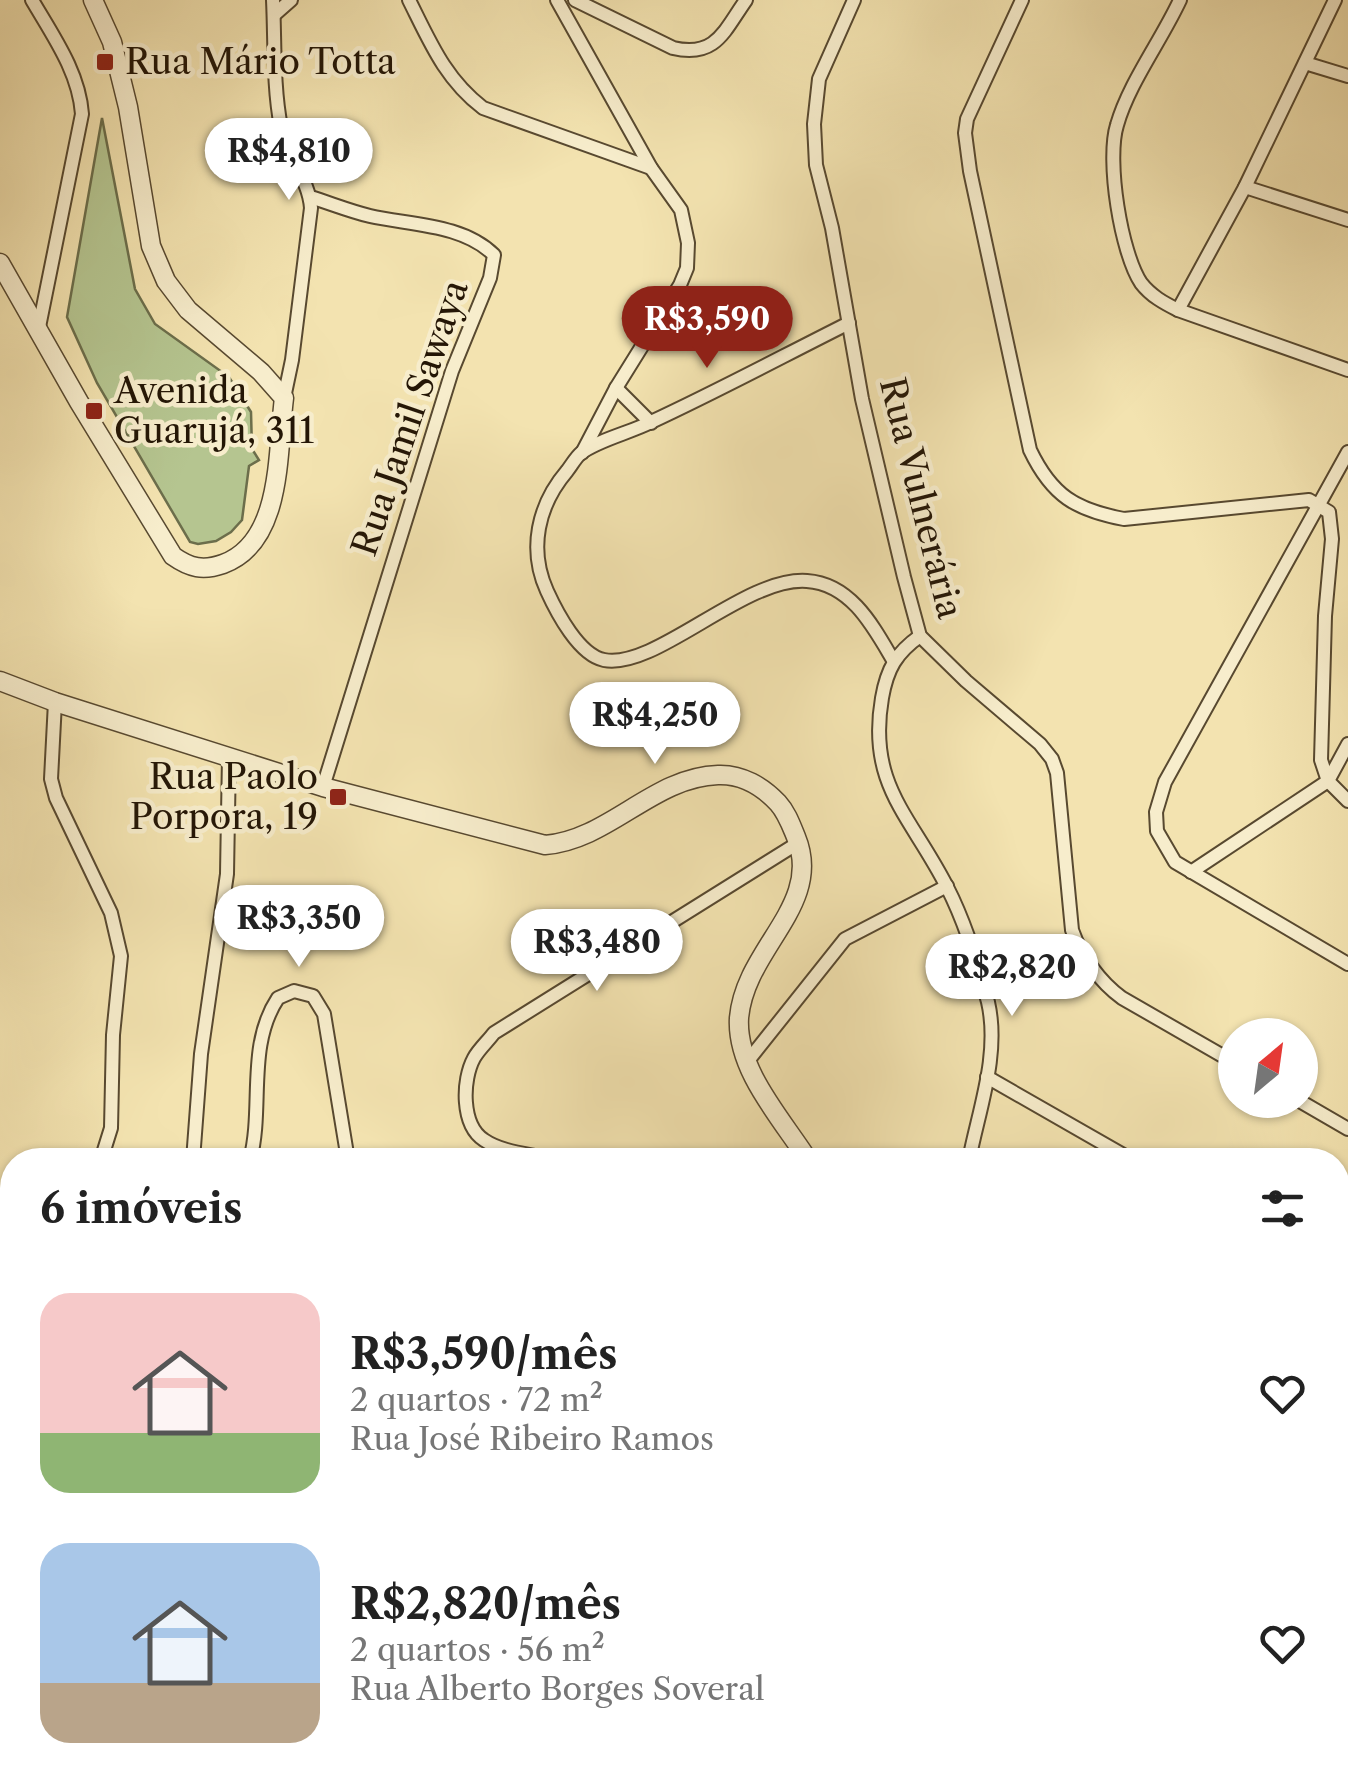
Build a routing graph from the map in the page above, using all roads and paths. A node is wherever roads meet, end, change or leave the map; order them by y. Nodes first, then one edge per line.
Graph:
1 (32, 0) edge
2 (93, 0) edge
3 (273, 0) edge
4 (291, 0) edge
5 (409, 0) edge
6 (557, 0) edge
7 (575, 0) edge
8 (746, 0) edge
9 (854, 0) edge
10 (1022, 0) edge
11 (1180, 0) edge
12 (1335, 0) edge
13 (274, 15) junction
14 (1305, 63) junction
15 (1348, 76) edge
16 (651, 168) junction
17 (1245, 187) junction
18 (310, 197) junction
19 (1348, 220) edge
20 (0, 262) edge
21 (1178, 310) junction
22 (848, 323) junction
23 (39, 327) junction
24 (1348, 370) edge
25 (616, 388) junction
26 (284, 398) junction
27 (651, 422) junction
28 (1348, 452) edge
29 (582, 453) junction
30 (1319, 504) junction
31 (920, 636) junction
32 (892, 660) junction
33 (0, 681) edge
34 (55, 702) junction
35 (1348, 744) edge
36 (228, 756) junction
37 (1328, 781) junction
38 (323, 787) junction
39 (1348, 801) edge
40 (798, 843) junction
41 (1191, 872) junction
42 (947, 886) junction
43 (1348, 964) edge
44 (1218, 1053) edge
45 (747, 1062) junction
46 (987, 1077) junction
47 (1318, 1112) edge
48 (1348, 1129) edge
49 (104, 1148) edge
50 (194, 1148) edge
51 (252, 1148) edge
52 (346, 1148) edge
53 (502, 1148) edge
54 (801, 1148) edge
55 (972, 1148) edge
56 (1111, 1148) edge

1 - 23 street
2 - 26 street
3 - 13 street
4 - 13 street
5 - 16 street
6 - 16 street
7 - 8 street
9 - 22 street, Rua Vulnerária
10 - 30 street
11 - 21 street
12 - 14 street
13 - 18 street
14 - 15 street
14 - 17 street
16 - 25 street
17 - 19 street
17 - 21 street
18 - 26 street
18 - 38 street, Rua Jamil Sawaya
20 - 23 street
21 - 24 street
22 - 27 street
22 - 31 street, Rua Vulnerária
23 - 26 street
25 - 27 street
25 - 29 street
27 - 29 street
28 - 30 street
29 - 32 street
30 - 37 street
30 - 41 street
31 - 32 street
31 - 44 street, Rua Vulnerária
32 - 42 street
33 - 34 street
34 - 36 street
34 - 49 street
35 - 37 street
36 - 38 street
36 - 50 street
37 - 39 street
37 - 41 street
38 - 40 street
40 - 45 street
40 - 53 street
41 - 43 street
42 - 45 street
42 - 46 street
45 - 54 street
46 - 55 street
46 - 56 street
47 - 48 street
51 - 52 street

